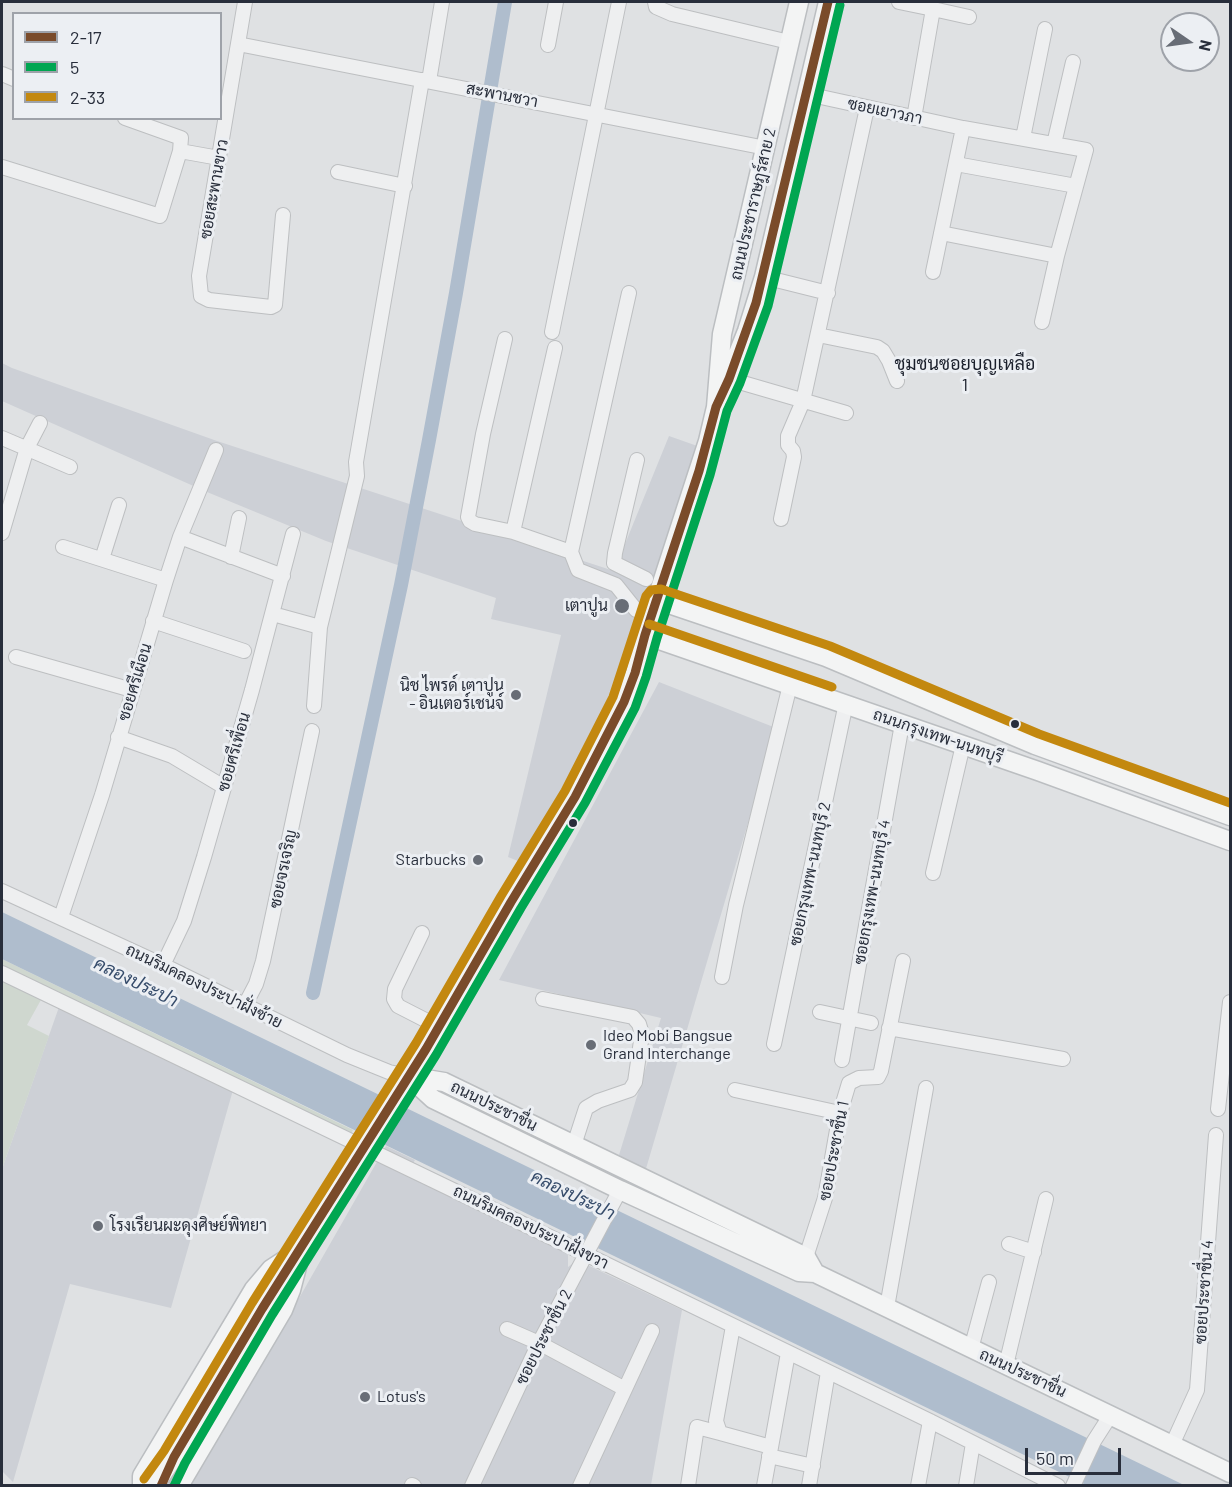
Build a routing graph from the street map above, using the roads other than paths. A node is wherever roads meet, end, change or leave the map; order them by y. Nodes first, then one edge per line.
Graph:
1 (245, 2) edge
2 (442, 2) edge
3 (556, 2) edge
4 (619, 2) edge
5 (655, 2) edge
6 (799, 2) edge
7 (828, 2) edge
8 (899, 2) edge
9 (933, 9) junction
10 (969, 17) dead end
11 (1045, 29) dead end
12 (789, 42) junction
13 (238, 44) junction
14 (548, 45) dead end
15 (817, 49) junction
16 (1073, 62) dead end
17 (425, 80) junction
18 (807, 94) junction
19 (867, 108) junction
20 (597, 114) junction
21 (914, 118) junction
22 (131, 120) edge
23 (963, 128) junction
24 (1023, 138) junction
25 (1054, 144) junction
26 (766, 148) junction
27 (180, 151) junction
28 (219, 158) junction
29 (956, 164) junction
30 (2, 167) edge
31 (338, 172) dead end
32 (405, 186) junction
33 (1076, 186) junction
34 (283, 215) dead end
35 (941, 233) junction
36 (1057, 256) junction
37 (933, 272) dead end
38 (764, 278) junction
39 (629, 293) dead end
40 (828, 293) junction
41 (1042, 322) dead end
42 (552, 332) dead end
43 (818, 336) junction
44 (505, 339) dead end
45 (555, 348) dead end
46 (729, 379) junction
47 (897, 381) dead end
48 (803, 401) junction
49 (716, 407) junction
50 (846, 412) dead end
51 (40, 423) dead end
52 (2, 438) edge
53 (27, 448) junction
54 (216, 450) dead end
55 (637, 460) dead end
56 (70, 467) dead end
57 (119, 505) dead end
58 (239, 518) dead end
59 (781, 519) dead end
60 (513, 532) junction
61 (2, 533) edge
62 (293, 534) dead end
63 (180, 537) junction
64 (63, 547) dead end
65 (571, 552) junction
66 (231, 557) junction
67 (102, 559) junction
68 (283, 576) junction
69 (646, 579) dead end
70 (166, 580) junction
71 (657, 600) junction
72 (644, 612) junction
73 (280, 615) dead end
74 (153, 621) junction
75 (320, 627) junction
76 (645, 635) junction
77 (244, 651) dead end
78 (16, 657) dead end
79 (790, 685) junction
80 (132, 690) junction
81 (846, 704) junction
82 (314, 706) dead end
83 (902, 724) junction
84 (312, 731) dead end
85 (118, 737) junction
86 (963, 745) junction
87 (224, 787) junction
88 (1230, 816) edge
89 (1230, 841) edge
90 (933, 873) dead end
91 (2, 891) edge
92 (61, 917) junction
93 (422, 933) dead end
94 (903, 961) dead end
95 (163, 965) junction
96 (2, 973) edge
97 (722, 977) dead end
98 (543, 999) dead end
99 (1230, 1002) edge
100 (245, 1005) junction
101 (820, 1012) dead end
102 (849, 1018) junction
103 (871, 1023) dead end
104 (439, 1027) junction
105 (889, 1028) junction
106 (774, 1044) dead end
107 (1063, 1059) dead end
108 (842, 1060) dead end
109 (408, 1076) junction
110 (926, 1088) dead end
111 (735, 1090) dead end
112 (1218, 1109) dead end
113 (840, 1113) junction
114 (1216, 1135) dead end
115 (367, 1145) junction
116 (574, 1145) junction
117 (616, 1195) junction
118 (1046, 1199) dead end
119 (1009, 1244) dead end
120 (301, 1250) junction
121 (1034, 1252) junction
122 (588, 1253) junction
123 (811, 1265) junction
124 (988, 1282) dead end
125 (886, 1307) junction
126 (733, 1326) junction
127 (507, 1329) dead end
128 (652, 1332) dead end
129 (539, 1344) junction
130 (971, 1348) junction
131 (788, 1353) junction
132 (1006, 1365) junction
133 (828, 1372) junction
134 (626, 1389) junction
135 (1110, 1416) junction
136 (930, 1421) junction
137 (720, 1432) junction
138 (973, 1443) junction
139 (1172, 1445) junction
140 (770, 1451) junction
141 (174, 1457) junction
142 (813, 1466) junction
143 (1230, 1473) edge
144 (1074, 1483) edge
145 (142, 1485) edge
146 (154, 1485) edge
147 (161, 1485) edge
148 (179, 1485) edge
149 (472, 1485) edge
150 (579, 1485) edge
151 (688, 1485) edge
152 (764, 1485) edge
153 (809, 1485) edge
154 (918, 1485) edge
155 (966, 1485) edge
156 (1058, 1485) edge

1 - 13 street, ซอยสะพานขาว
2 - 17 street
3 - 14 street
4 - 20 street
5 - 12 street
6 - 12 main road, ถนนประชาราษฎร์สาย 2
7 - 15 main road, ถนนประชาราษฎร์สาย 2
8 - 9 street
9 - 10 street
9 - 21 street
11 - 24 street
12 - 15 main road
12 - 26 main road, ถนนประชาราษฎร์สาย 2
13 - 17 street, สะพานชวา
13 - 28 street, ซอยสะพานขาว
15 - 18 main road, ถนนประชาราษฎร์สาย 2
16 - 25 street
17 - 20 street, สะพานชวา
17 - 32 street
18 - 19 street, ซอยเยาวภา
18 - 38 main road, ถนนประชาราษฎร์สาย 2
19 - 21 street, ซอยเยาวภา
19 - 40 street
20 - 26 street, สะพานชวา
20 - 42 street
21 - 23 street, ซอยเยาวภา
22 - 27 street
23 - 24 street, ซอยเยาวภา
23 - 29 street
24 - 25 street, ซอยเยาวภา
25 - 33 street, ซอยเยาวภา
26 - 49 main road, ถนนประชาราษฎร์สาย 2
27 - 28 street
27 - 30 street
28 - 34 street, ซอยสะพานขาว
29 - 33 street
29 - 35 street
31 - 32 street
32 - 75 street
33 - 36 street
35 - 36 street
35 - 37 street
36 - 41 street
38 - 40 street
38 - 46 main road, ถนนประชาราษฎร์สาย 2
39 - 65 street
40 - 43 street
43 - 47 street
43 - 48 street
44 - 60 street
45 - 60 street
46 - 48 street
46 - 49 main road, ถนนประชาราษฎร์สาย 2
48 - 50 street
48 - 59 street
49 - 71 main road, ถนนประชาราษฎร์สาย 2
51 - 53 street
52 - 53 street
53 - 56 street
53 - 61 street
54 - 63 street, ซอยศรีเผือน
55 - 69 street
57 - 67 street
58 - 66 street
60 - 65 street
62 - 68 street, ซอยศรีเพื่อน
63 - 66 street
63 - 70 street, ซอยศรีเผือน
64 - 67 street
65 - 72 street
66 - 68 street
67 - 70 street
68 - 87 street, ซอยศรีเพื่อน
70 - 74 street, ซอยศรีเผือน
71 - 72 street
71 - 76 main road, ถนนประชาราษฎร์สาย 2
71 - 88 main road, ถนนกรุงเทพ-นนทบุรี
72 - 76 street
73 - 75 street
74 - 77 street
74 - 80 street, ซอยศรีเผือน
75 - 82 street
76 - 79 main road, ถนนกรุงเทพ-นนทบุรี
76 - 104 main road, ถนนประชาราษฎร์สาย 2
78 - 80 street
79 - 81 main road, ถนนกรุงเทพ-นนทบุรี
79 - 97 street
80 - 85 street, ซอยศรีเผือน
81 - 83 main road, ถนนกรุงเทพ-นนทบุรี
81 - 106 street, ซอยกรุงเทพ-นนทบุรี 2
83 - 86 main road, ถนนกรุงเทพ-นนทบุรี
83 - 102 street, ซอยกรุงเทพ-นนทบุรี 4
84 - 100 street, ซอยจรเจริญ
85 - 87 street
85 - 92 street, ซอยศรีเผือน
86 - 89 main road, ถนนกรุงเทพ-นนทบุรี
86 - 90 street
87 - 95 street, ซอยศรีเพื่อน
91 - 92 street, ถนนริมคลองประปาฝั่งซ้าย
92 - 95 street, ถนนริมคลองประปาฝั่งซ้าย
93 - 104 street
94 - 105 street, ซอยประชาชื่น 1
95 - 100 street, ถนนริมคลองประปาฝั่งซ้าย
96 - 115 street, ถนนริมคลองประปาฝั่งขวา
98 - 116 street
99 - 112 street
100 - 109 street, ถนนริมคลองประปาฝั่งซ้าย
101 - 102 street
102 - 103 street
102 - 108 street, ซอยกรุงเทพ-นนทบุรี 4
104 - 109 main road, ถนนประชาราษฎร์สาย 2
105 - 107 street
105 - 113 street, ซอยประชาชื่น 1
109 - 115 main road, ถนนประชาราษฎร์สาย 2
109 - 116 main road, ถนนประชาชื่น
109 - 117 main road, ถนนประชาชื่น
110 - 125 street
111 - 113 street
113 - 123 street, ซอยประชาชื่น 1
114 - 139 street, ซอยประชาชื่น 4
115 - 120 main road, ถนนประชาราษฎร์สาย 2
115 - 122 street, ถนนริมคลองประปาฝั่งขวา
116 - 123 main road, ถนนประชาชื่น
117 - 122 street, ซอยประชาชื่น 2
117 - 123 main road, ถนนประชาชื่น
118 - 121 street
119 - 121 street
120 - 141 main road, ถนนประชาราษฎร์สาย 2
120 - 145 main road
120 - 148 main road
121 - 132 street
122 - 126 street, ถนนริมคลองประปาฝั่งขวา
122 - 129 street, ซอยประชาชื่น 2
123 - 125 main road, ถนนประชาชื่น
124 - 130 street
125 - 130 main road, ถนนประชาชื่น
126 - 131 street, ถนนริมคลองประปาฝั่งขวา
126 - 137 street
127 - 129 street
128 - 134 street
129 - 134 street
129 - 149 street, ซอยประชาชื่น 2
130 - 132 main road, ถนนประชาชื่น
131 - 133 street, ถนนริมคลองประปาฝั่งขวา
131 - 140 street
132 - 135 main road, ถนนประชาชื่น
133 - 136 street, ถนนริมคลองประปาฝั่งขวา
133 - 142 street
134 - 150 street
135 - 139 main road, ถนนประชาชื่น
135 - 144 street
136 - 138 street, ถนนริมคลองประปาฝั่งขวา
136 - 154 street
137 - 140 street
137 - 151 street
138 - 155 street
138 - 156 street, ถนนริมคลองประปาฝั่งขวา
139 - 143 main road, ถนนประชาชื่น
140 - 142 street
140 - 152 street
141 - 146 main road, ถนนประชาราษฎร์สาย 2
141 - 147 main road, ถนนประชาราษฎร์สาย 2
142 - 153 street

